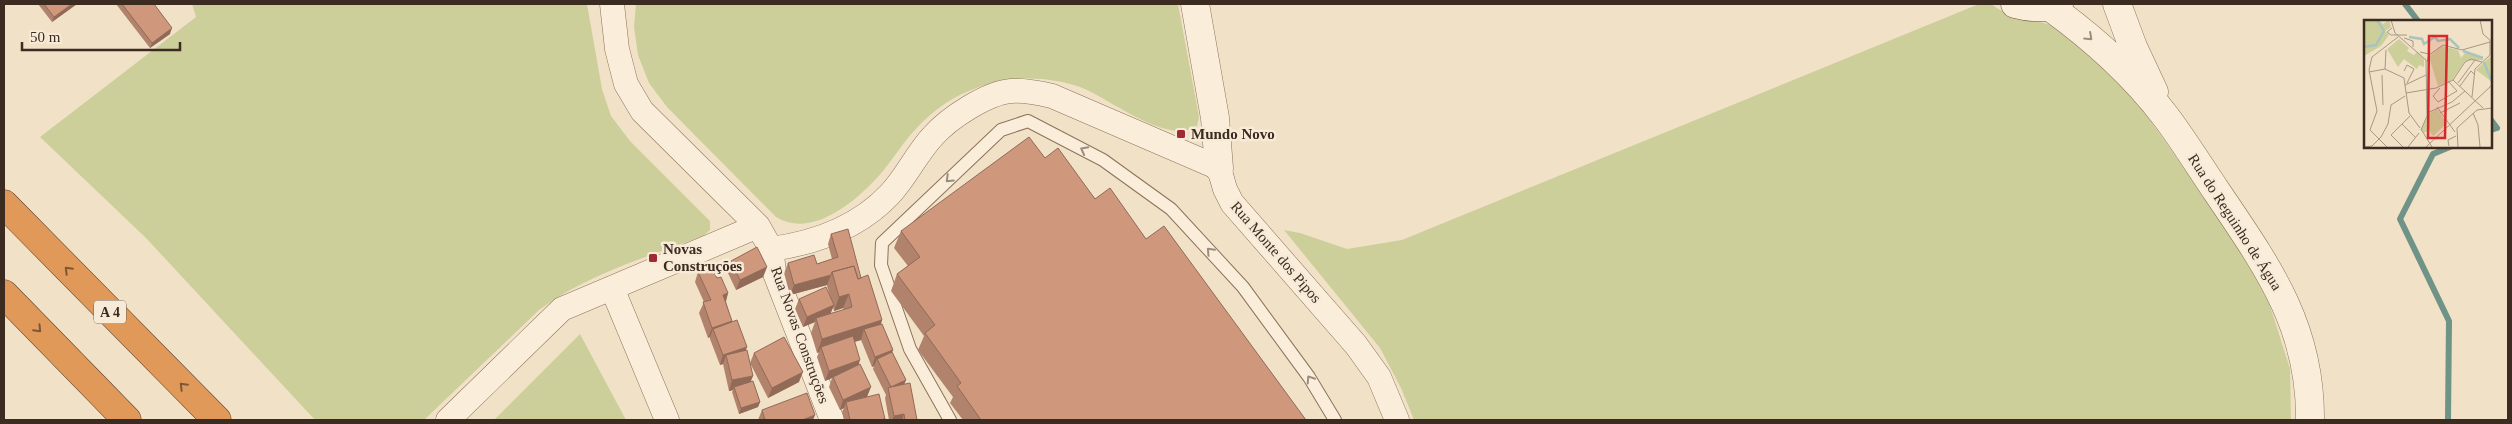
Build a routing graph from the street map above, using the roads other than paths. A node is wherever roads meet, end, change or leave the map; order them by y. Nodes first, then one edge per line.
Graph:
1 (612, 4) edge
2 (1195, 4) edge
3 (2015, 4) edge
4 (2117, 4) edge
5 (2055, 5) edge
6 (2165, 116) junction
7 (1219, 168) junction
8 (4, 204) edge
9 (758, 226) junction
10 (771, 249) junction
11 (612, 288) junction
12 (4, 294) edge
13 (127, 420) edge
14 (217, 420) edge
15 (448, 420) edge
16 (667, 420) edge
17 (832, 420) edge
18 (950, 420) edge
19 (1335, 420) edge
20 (1397, 420) edge
21 (2310, 420) edge

1 - 9 street
2 - 7 street, Rua Monte dos Pipos
3 - 5 street
4 - 6 street, Rua do Reguinho de Água
5 -> 6 street, Rua do Reguinho de Água
6 - 21 street, Rua do Reguinho de Água
7 - 10 street
7 - 20 street, Rua Monte dos Pipos
14 -> 8 highway, A 4
9 - 10 street
9 - 11 street
10 - 17 street, Rua Novas Construções
11 - 15 street
11 - 16 street
12 -> 13 highway
19 -> 18 lane

